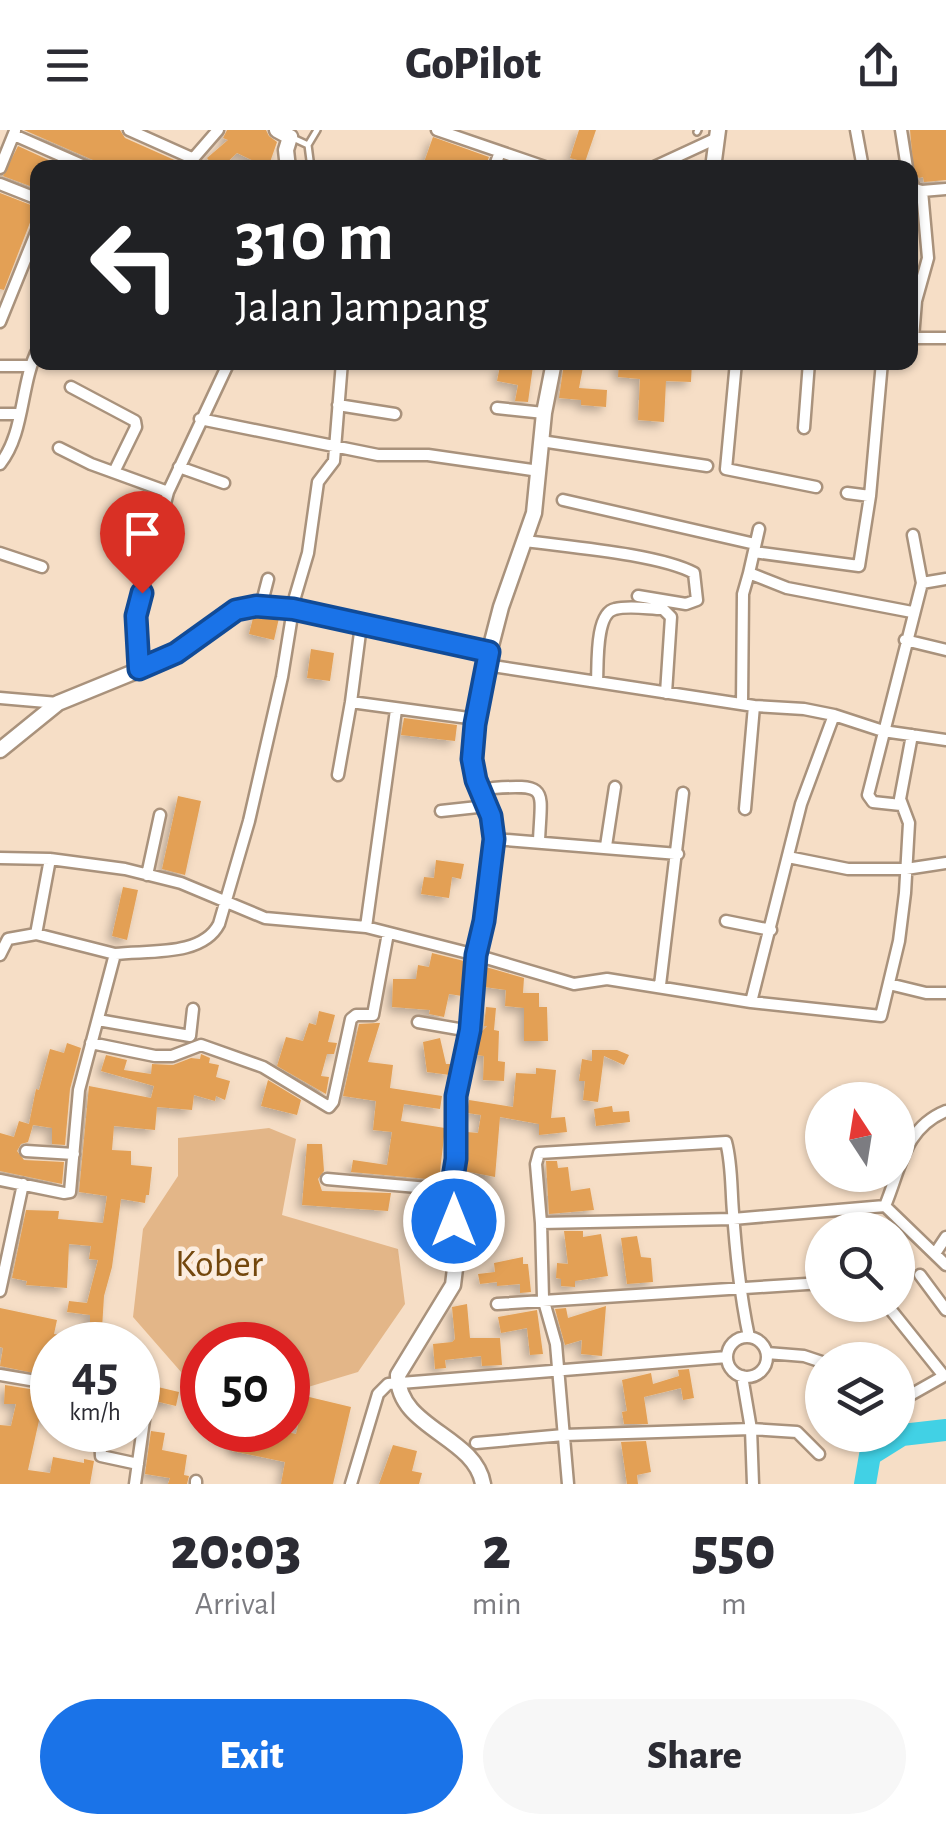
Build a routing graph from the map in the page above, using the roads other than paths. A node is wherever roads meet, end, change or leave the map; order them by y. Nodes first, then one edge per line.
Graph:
1 (129, 130) edge
2 (218, 130) edge
3 (317, 130) edge
4 (437, 130) edge
5 (856, 130) edge
6 (901, 130) edge
7 (15, 132) edge
8 (287, 132) edge
9 (718, 134) edge
10 (308, 144) junction
11 (500, 152) junction
12 (73, 160) edge
13 (184, 160) edge
14 (192, 160) edge
15 (287, 160) edge
16 (310, 160) edge
17 (497, 160) edge
18 (524, 160) edge
19 (668, 160) edge
20 (714, 160) edge
21 (862, 160) edge
22 (905, 160) edge
23 (0, 168) edge
24 (0, 184) edge
25 (946, 189) edge
26 (918, 190) edge
27 (922, 191) junction
28 (30, 196) edge
29 (30, 248) edge
30 (918, 294) edge
31 (0, 322) edge
32 (918, 338) edge
33 (946, 338) edge
34 (0, 366) edge
35 (29, 366) joint
36 (225, 370) edge
37 (341, 370) edge
38 (552, 370) edge
39 (735, 370) edge
40 (808, 370) edge
41 (881, 370) edge
42 (71, 387) dead end
43 (338, 405) junction
44 (496, 408) dead end
45 (544, 413) junction
46 (0, 414) edge
47 (20, 414) junction
48 (395, 414) dead end
49 (200, 419) junction
50 (804, 428) dead end
51 (540, 442) junction
52 (333, 445) junction
53 (59, 448) dead end
54 (0, 464) edge
55 (180, 466) junction
56 (707, 466) dead end
57 (114, 472) junction
58 (540, 472) junction
59 (224, 483) dead end
60 (816, 487) dead end
61 (168, 492) junction
62 (847, 493) dead end
63 (870, 496) junction
64 (564, 500) dead end
65 (760, 529) dead end
66 (913, 535) dead end
67 (526, 541) junction
68 (755, 548) junction
69 (0, 553) edge
70 (42, 566) dead end
71 (749, 574) junction
72 (268, 579) dead end
73 (946, 580) edge
74 (922, 583) junction
75 (638, 596) dead end
76 (261, 606) junction
77 (293, 609) junction
78 (912, 612) junction
79 (360, 624) junction
80 (905, 640) junction
81 (946, 650) edge
82 (487, 658) junction
83 (139, 669) junction
84 (597, 682) junction
85 (666, 693) junction
86 (0, 698) edge
87 (352, 702) junction
88 (58, 703) junction
89 (748, 705) junction
90 (396, 710) junction
91 (834, 715) junction
92 (476, 719) junction
93 (882, 732) junction
94 (912, 735) junction
95 (946, 740) edge
96 (0, 750) edge
97 (338, 775) dead end
98 (615, 787) dead end
99 (493, 788) dead end
100 (683, 793) dead end
101 (901, 805) junction
102 (488, 806) junction
103 (746, 809) dead end
104 (441, 811) dead end
105 (160, 815) dead end
106 (494, 839) junction
107 (539, 841) junction
108 (606, 846) junction
109 (678, 854) junction
110 (788, 857) junction
111 (0, 858) edge
112 (50, 859) junction
113 (946, 864) edge
114 (906, 868) junction
115 (147, 875) junction
116 (223, 902) junction
117 (726, 922) dead end
118 (366, 928) junction
119 (771, 930) junction
120 (388, 933) junction
121 (36, 934) junction
122 (0, 954) edge
123 (116, 954) junction
124 (476, 955) junction
125 (888, 984) junction
126 (660, 985) junction
127 (946, 993) edge
128 (752, 1002) junction
129 (193, 1009) dead end
130 (98, 1020) junction
131 (418, 1022) dead end
132 (470, 1030) junction
133 (91, 1043) junction
134 (946, 1111) edge
135 (26, 1151) dead end
136 (74, 1154) junction
137 (326, 1179) dead end
138 (0, 1180) edge
139 (23, 1184) junction
140 (451, 1190) junction
141 (885, 1206) junction
142 (733, 1219) junction
143 (541, 1224) junction
144 (946, 1236) edge
145 (936, 1252) junction
146 (946, 1266) edge
147 (920, 1276) dead end
148 (805, 1284) edge
149 (739, 1286) junction
150 (0, 1291) edge
151 (543, 1298) junction
152 (496, 1304) dead end
153 (946, 1310) edge
154 (901, 1322) edge
155 (748, 1337) junction
156 (767, 1353) junction
157 (805, 1356) edge
158 (726, 1357) junction
159 (558, 1370) junction
160 (0, 1376) edge
161 (742, 1376) junction
162 (945, 1376) edge
163 (30, 1380) edge
164 (398, 1382) junction
165 (915, 1393) edge
166 (751, 1429) junction
167 (564, 1435) junction
168 (476, 1444) dead end
169 (101, 1452) edge
170 (140, 1452) edge
171 (819, 1454) dead end
172 (138, 1464) junction
173 (135, 1484) edge
174 (351, 1484) edge
175 (483, 1484) edge
176 (568, 1484) edge
177 (753, 1484) edge

1 - 13 street
2 - 14 street
3 - 10 lane
4 - 11 street
5 - 21 street
6 - 22 street
7 - 12 street
7 - 23 street
8 - 10 lane
8 - 15 main road
9 - 19 street
9 - 20 main road
10 - 16 lane
11 - 17 street
11 - 18 street
24 - 28 street
25 - 27 street
26 - 27 street
27 - 30 street
29 - 31 street
32 - 33 street
34 - 35 street
35 - 47 street
36 - 49 street
37 - 43 street
38 - 45 main road
39 - 60 street
40 - 50 street
41 - 63 street
42 - 57 street
43 - 48 street
43 - 52 street
44 - 45 street
45 - 51 main road
46 - 47 street
47 - 54 street
49 - 52 street
49 - 55 street
51 - 56 street
51 - 58 main road
52 - 58 street
52 - 77 street
53 - 57 street
55 - 59 street
55 - 61 street
57 - 61 street
58 - 67 main road
61 - 83 street
62 - 63 street
63 - 68 street
64 - 68 street
65 - 68 street
66 - 74 street
67 - 75 street
67 - 82 main road
68 - 71 street
69 - 70 street
71 - 78 street
71 - 89 street
72 - 76 street
73 - 74 street
74 - 78 street
76 - 77 main road
76 - 83 main road
77 - 79 main road
77 - 116 street
78 - 80 street
79 - 82 main road
79 - 87 street
80 - 81 street
80 - 93 street
82 - 84 street
82 - 92 main road
83 - 88 main road
84 - 85 street
84 - 85 street
85 - 89 street
86 - 88 street
87 - 90 street
87 - 97 street
88 - 96 main road
89 - 91 street
89 - 103 street
90 - 92 street
90 - 118 street
91 - 93 street
91 - 110 street
92 - 102 main road
93 - 94 street
93 - 101 street
94 - 95 street
94 - 101 street
98 - 108 street
99 - 107 street
100 - 109 street
101 - 114 street
102 - 104 street
102 - 106 main road
105 - 115 street
106 - 107 street
106 - 124 main road
107 - 108 street
108 - 109 street
109 - 126 street
110 - 114 street
110 - 119 street
111 - 112 street
112 - 115 street
112 - 121 street
113 - 114 street
114 - 125 street
115 - 116 street
116 - 118 street
116 - 123 street
117 - 119 street
118 - 120 street
119 - 128 street
120 - 124 street
120 - 133 street
121 - 122 street
121 - 123 street
123 - 130 street
124 - 126 street
124 - 132 main road
125 - 127 street
125 - 128 street
126 - 128 street
129 - 130 street
130 - 133 street
131 - 132 street
132 - 140 main road
133 - 136 street
134 - 141 street
135 - 136 street
136 - 139 street
137 - 140 street
138 - 139 street
139 - 150 street
140 - 164 main road
141 - 142 street
141 - 145 street
142 - 143 street
142 - 143 street
142 - 149 street
143 - 151 street
144 - 145 street
145 - 146 street
147 - 153 street
148 - 149 street
149 - 151 street
149 - 155 street
151 - 152 street
151 - 159 street
154 - 162 street
155 - 156 street
155 - 158 street
156 - 157 street
156 - 161 street
158 - 159 street
158 - 161 street
159 - 164 street
159 - 167 street
160 - 163 street
161 - 166 street
162 - 165 street
164 - 174 street
164 - 175 main road
166 - 167 street
166 - 171 street
166 - 177 street
167 - 168 street
167 - 176 street
169 - 172 street
170 - 172 street
172 - 173 street

